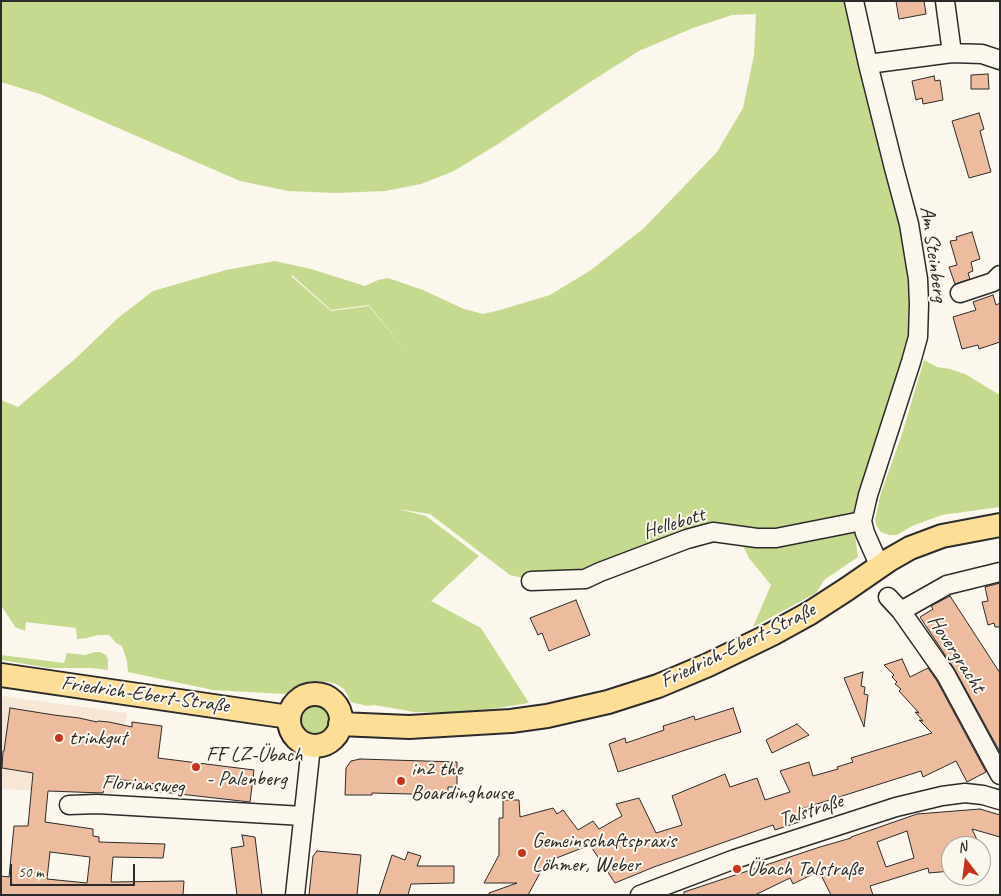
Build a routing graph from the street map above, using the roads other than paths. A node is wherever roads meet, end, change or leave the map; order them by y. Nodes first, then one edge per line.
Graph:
1 (854, 1) edge
2 (945, 1) edge
3 (952, 52) junction
4 (1000, 60) edge
5 (868, 64) junction
6 (1000, 275) edge
7 (960, 294) dead end
8 (862, 520) junction
9 (1000, 525) edge
10 (880, 567) junction
11 (1000, 572) edge
12 (531, 581) dead end
13 (888, 597) dead end
14 (901, 611) junction
15 (1, 675) edge
16 (289, 717) junction
17 (340, 724) junction
18 (311, 746) junction
19 (1000, 775) edge
20 (998, 794) edge
21 (69, 805) dead end
22 (303, 816) junction
23 (295, 895) edge
24 (640, 895) edge

1 - 5 street, Am Steinberg
2 - 3 street
3 - 4 street
3 - 5 street
5 - 8 street, Am Steinberg
6 - 7 street
8 - 10 street
8 - 12 street, Hellebott
9 - 10 main road, Friedrich-Ebert-Straße
10 - 17 main road, Friedrich-Ebert-Straße
11 - 14 street, Hovergracht
13 - 14 street, Hovergracht
14 - 19 street, Hovergracht
15 - 16 main road, Friedrich-Ebert-Straße
16 - 17 main road
16 - 18 main road
17 - 18 main road
18 - 22 street
20 - 24 street, Talstraße
21 - 22 street, Floriansweg
22 - 23 street

